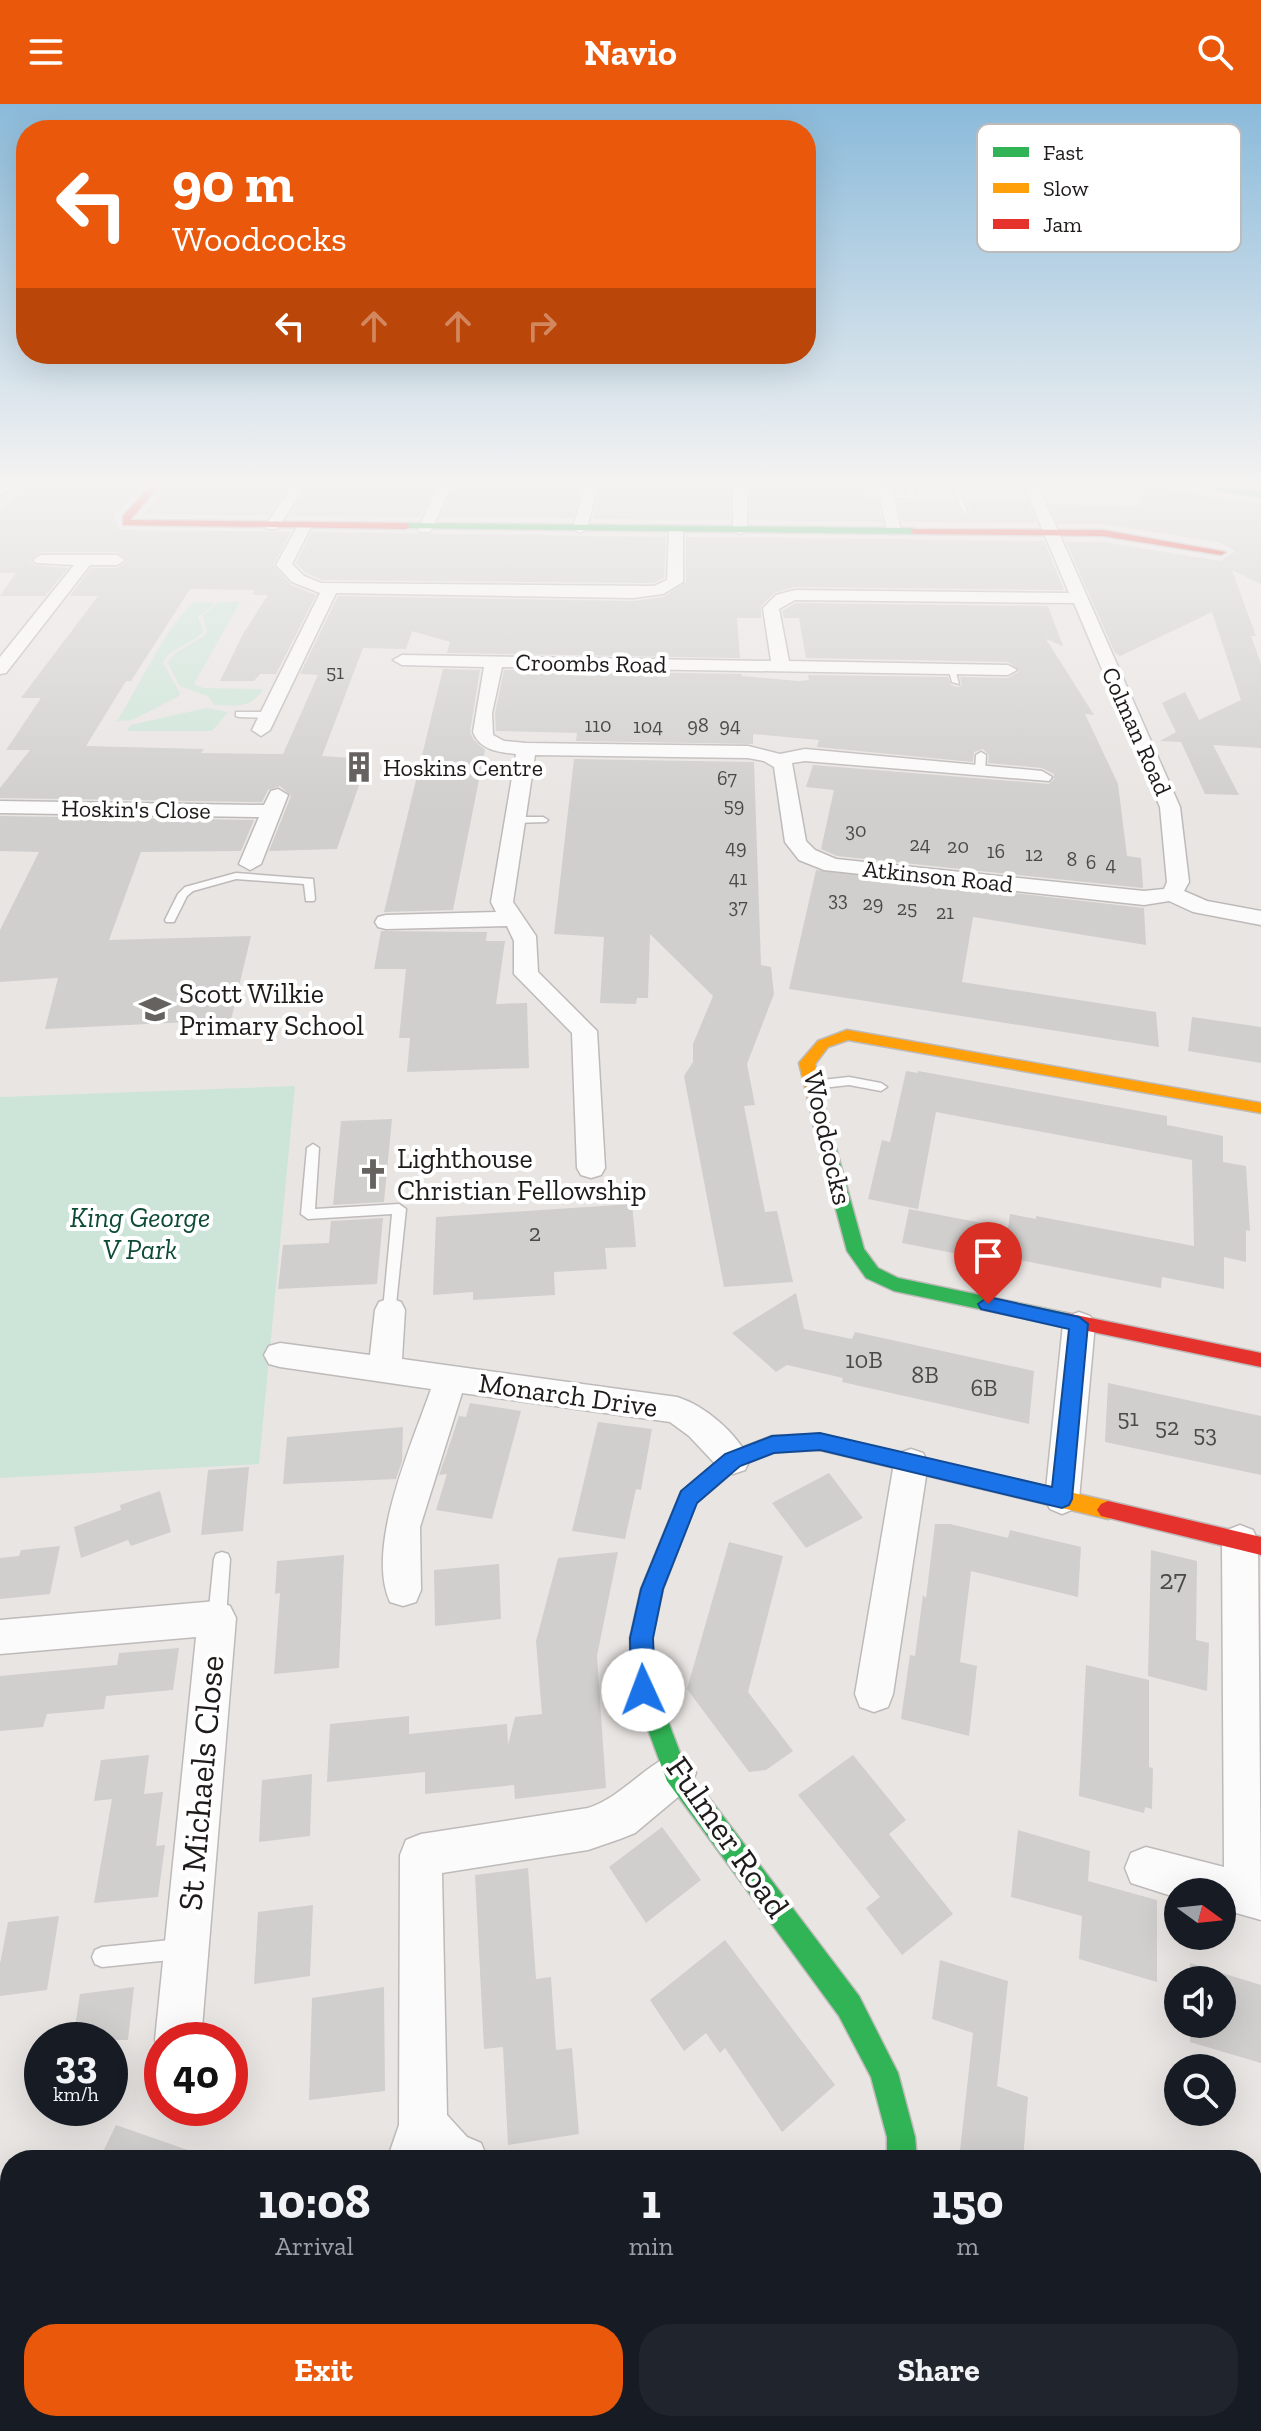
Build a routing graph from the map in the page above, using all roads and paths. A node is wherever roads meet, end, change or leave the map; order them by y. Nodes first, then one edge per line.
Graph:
1 (63, 590) edge
2 (329, 590) joint
3 (660, 590) edge
4 (1075, 590) edge
5 (1079, 598) junction
6 (402, 660) dead end
7 (494, 662) junction
8 (781, 666) junction
9 (0, 669) edge
10 (1008, 670) dead end
11 (239, 714) dead end
12 (264, 722) joint
13 (526, 749) junction
14 (779, 760) junction
15 (1042, 777) dead end
16 (0, 807) edge
17 (514, 820) junction
18 (543, 820) dead end
19 (248, 870) junction
20 (1172, 894) junction
21 (310, 899) dead end
22 (509, 918) junction
23 (1261, 918) edge
24 (170, 920) dead end
25 (386, 922) dead end
26 (812, 1085) junction
27 (881, 1087) dead end
28 (1261, 1108) edge
29 (313, 1148) dead end
30 (591, 1168) dead end
31 (390, 1310) joint
32 (1079, 1324) junction
33 (280, 1355) dead end
34 (1261, 1360) edge
35 (385, 1369) junction
36 (450, 1379) junction
37 (733, 1460) junction
38 (911, 1463) junction
39 (1062, 1499) junction
40 (1250, 1544) edge
41 (222, 1559) dead end
42 (403, 1590) dead end
43 (217, 1618) junction
44 (0, 1637) edge
45 (1252, 1666) edge
46 (874, 1694) dead end
47 (676, 1773) junction
48 (1146, 1868) dead end
49 (1254, 1896) edge
50 (185, 1949) junction
51 (102, 1957) dead end
52 (179, 2022) edge
53 (417, 2143) edge
54 (437, 2150) edge
55 (902, 2150) edge

1 - 9 street
2 - 3 street
2 - 12 street
4 - 5 street, Colman Road
5 - 8 street
5 - 20 street, Colman Road
6 - 7 street, Croombs Road
7 - 8 street, Croombs Road
7 - 13 street
8 - 10 street, Croombs Road
11 - 12 lane
13 - 14 street
13 - 17 street
14 - 15 street
14 - 20 street, Atkinson Road
16 - 19 street, Hoskin's Close
17 - 18 lane
17 - 22 street
19 - 21 lane
19 - 24 lane
20 - 23 street
22 - 25 street
22 - 30 street
26 - 27 lane
26 - 28 street, Woodcocks
26 - 32 street, Woodcocks
29 - 31 lane
31 - 35 street
32 - 34 street, Woodcocks
32 - 39 street
33 - 35 street, Monarch Drive
35 - 36 street, Monarch Drive
36 - 37 street, Monarch Drive
36 - 42 street
37 - 38 street, Fulmer Road
37 - 47 street, Fulmer Road
38 - 39 street, Fulmer Road
38 - 46 street
39 - 40 street, Fulmer Road
40 - 45 street
41 - 43 lane, St Michaels Close
43 - 44 street, St Michaels Close
43 - 50 street, St Michaels Close
45 - 49 street
47 - 53 street
47 - 55 street, Fulmer Road
48 - 49 street
50 - 51 lane, St Michaels Close
50 - 52 street, St Michaels Close
53 - 54 street

